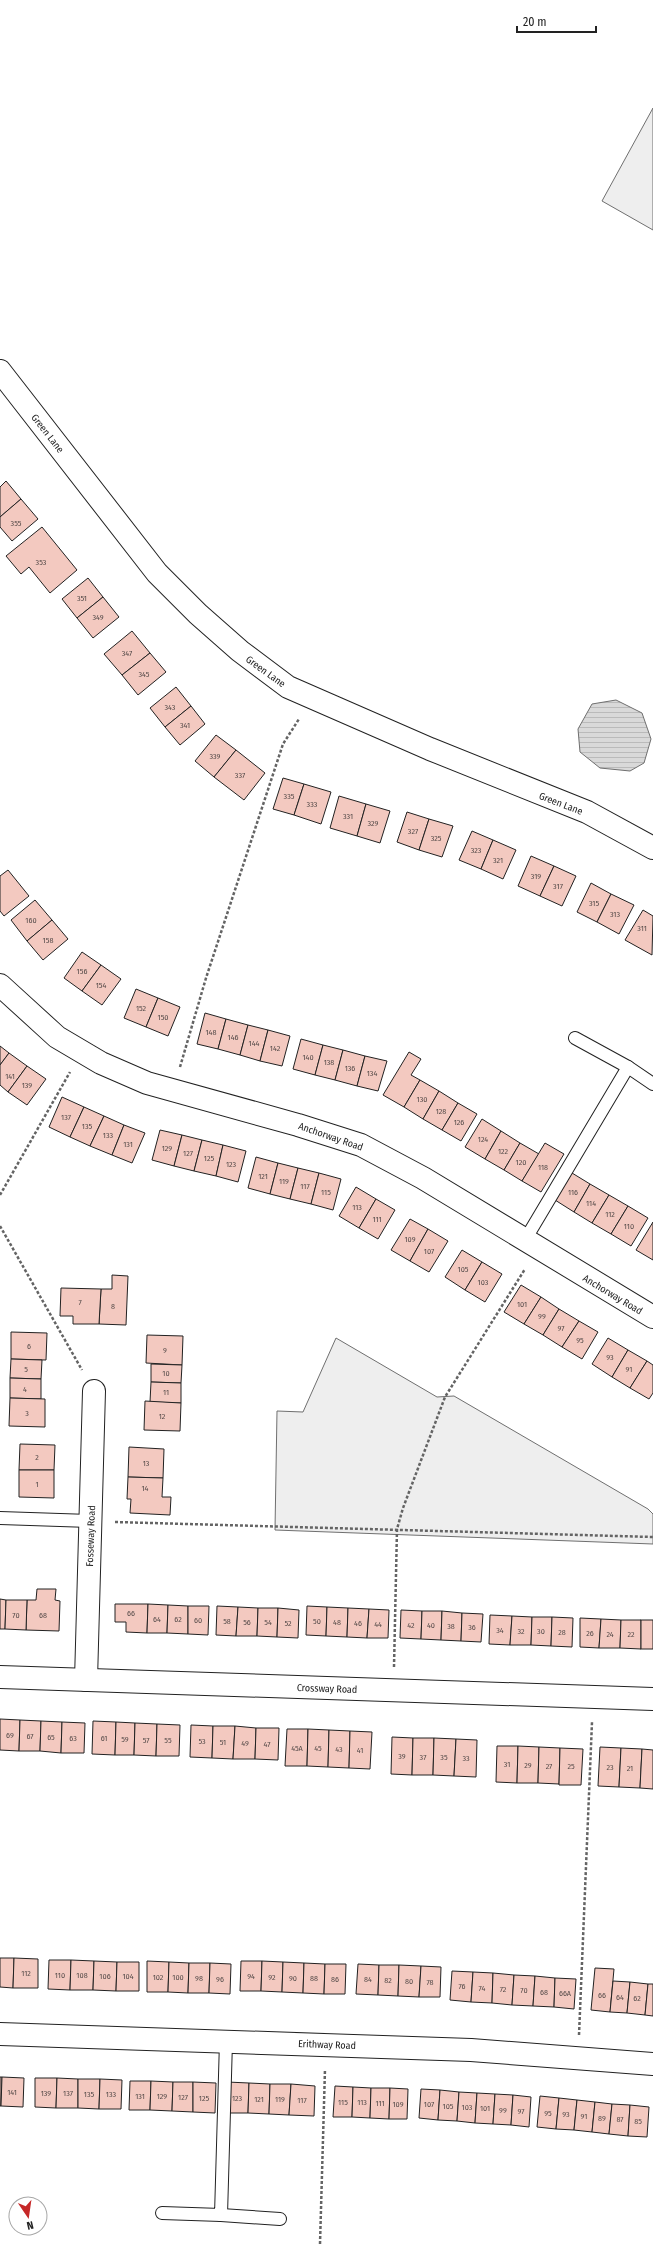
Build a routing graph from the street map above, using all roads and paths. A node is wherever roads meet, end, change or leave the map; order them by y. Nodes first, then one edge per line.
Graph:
1 (0, 371) edge
2 (313, 698) junction
3 (653, 848) edge
4 (0, 985) edge
5 (575, 1038) dead end
6 (81, 1052) junction
7 (628, 1067) junction
8 (653, 1084) edge
9 (174, 1091) junction
10 (0, 1196) edge
11 (0, 1226) edge
12 (531, 1244) junction
13 (653, 1317) edge
14 (94, 1391) joint
15 (0, 1518) edge
16 (90, 1521) junction
17 (397, 1529) junction
18 (653, 1537) edge
19 (0, 1677) edge
20 (86, 1680) junction
21 (393, 1690) junction
22 (593, 1696) junction
23 (653, 1699) edge
24 (0, 2034) edge
25 (226, 2041) junction
26 (325, 2044) junction
27 (578, 2057) junction
28 (653, 2064) edge
29 (162, 2213) dead end
30 (221, 2215) junction
31 (280, 2219) dead end
32 (320, 2244) edge

1 - 2 street, Green Lane
2 - 3 street, Green Lane
2 - 9 path
4 - 6 street, Anchorway Road
5 - 7 lane
6 - 9 street, Anchorway Road
6 - 10 path
7 - 8 lane
7 - 12 lane
9 - 12 street, Anchorway Road
11 - 14 path
12 - 13 street, Anchorway Road
12 - 17 path
14 - 16 street, Fosseway Road
15 - 16 lane
16 - 17 path
16 - 20 street, Fosseway Road
17 - 18 path
17 - 21 path
19 - 20 street, Crossway Road
20 - 21 street, Crossway Road
21 - 22 street, Crossway Road
22 - 23 street, Crossway Road
22 - 27 path
24 - 25 street, Erithway Road
25 - 26 street, Erithway Road
25 - 30 lane
26 - 27 street, Erithway Road
26 - 32 path
27 - 28 street, Erithway Road
29 - 30 lane
30 - 31 lane

